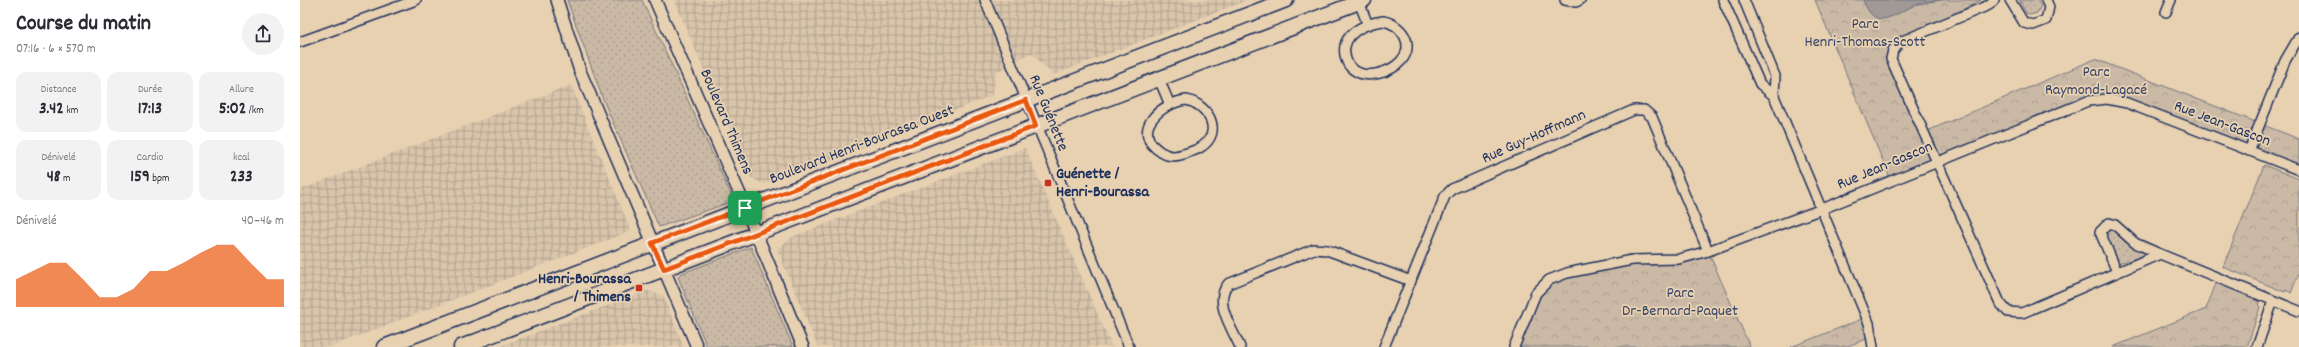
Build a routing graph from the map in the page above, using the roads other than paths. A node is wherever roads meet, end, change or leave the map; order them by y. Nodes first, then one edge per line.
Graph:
1 (416, 0) edge
2 (557, 0) edge
3 (655, 0) edge
4 (985, 0) edge
5 (1286, 0) edge
6 (1565, 0) edge
7 (1580, 0) edge
8 (1723, 0) edge
9 (1744, 0) edge
10 (1994, 0) edge
11 (2010, 0) edge
12 (2046, 0) edge
13 (2171, 0) edge
14 (1361, 1) edge
15 (2166, 12) dead end
16 (1368, 25) junction
17 (2299, 37) edge
18 (300, 42) edge
19 (1159, 79) junction
20 (1774, 96) junction
21 (1026, 100) junction
22 (1170, 105) junction
23 (1036, 126) junction
24 (2249, 151) junction
25 (1938, 160) junction
26 (2299, 170) edge
27 (745, 208) junction
28 (1822, 209) junction
29 (756, 234) junction
30 (652, 243) junction
31 (1708, 251) junction
32 (2160, 254) junction
33 (664, 269) junction
34 (2117, 272) junction
35 (1411, 281) junction
36 (2273, 300) junction
37 (2299, 311) edge
38 (384, 347) edge
39 (461, 347) edge
40 (697, 347) edge
41 (803, 347) edge
42 (1129, 347) edge
43 (1240, 347) edge
44 (1384, 347) edge
45 (1514, 347) edge
46 (1873, 347) edge
47 (2257, 347) edge

1 - 18 street
2 - 30 street
3 - 27 street, Boulevard Thimens
4 - 21 street, Rue Guénette
5 - 21 main road, Boulevard Henri-Bourassa Ouest
6 - 7 street
8 - 20 street
9 - 20 street
10 - 25 street
11 - 12 street
13 - 15 street
14 - 16 street
14 - 19 main road
16 - 16 street
17 - 24 street
19 - 22 street
19 - 23 main road
20 - 28 street
21 - 23 street, Rue Guénette
21 - 27 main road, Boulevard Henri-Bourassa Ouest
22 - 22 street
23 - 29 main road
23 - 42 street, Rue Guénette
24 - 25 street, Rue Jean-Gascon
24 - 26 street, Rue Jean-Gascon
25 - 28 street, Rue Jean-Gascon
25 - 34 street
27 - 29 street, Boulevard Thimens
27 - 30 main road, Boulevard Henri-Bourassa Ouest
28 - 31 street, Rue Jean-Gascon
28 - 46 street
29 - 33 main road
29 - 41 street, Boulevard Thimens
30 - 33 street
30 - 38 main road, Boulevard Henri-Bourassa Ouest
31 - 35 street, Rue Guy-Hoffmann
31 - 45 street, Rue Jean-Gascon
32 - 34 street
32 - 34 street
32 - 36 street
33 - 39 main road
33 - 40 street
35 - 43 street
35 - 44 street, Rue Guy-Hoffmann
36 - 37 street
36 - 47 street

